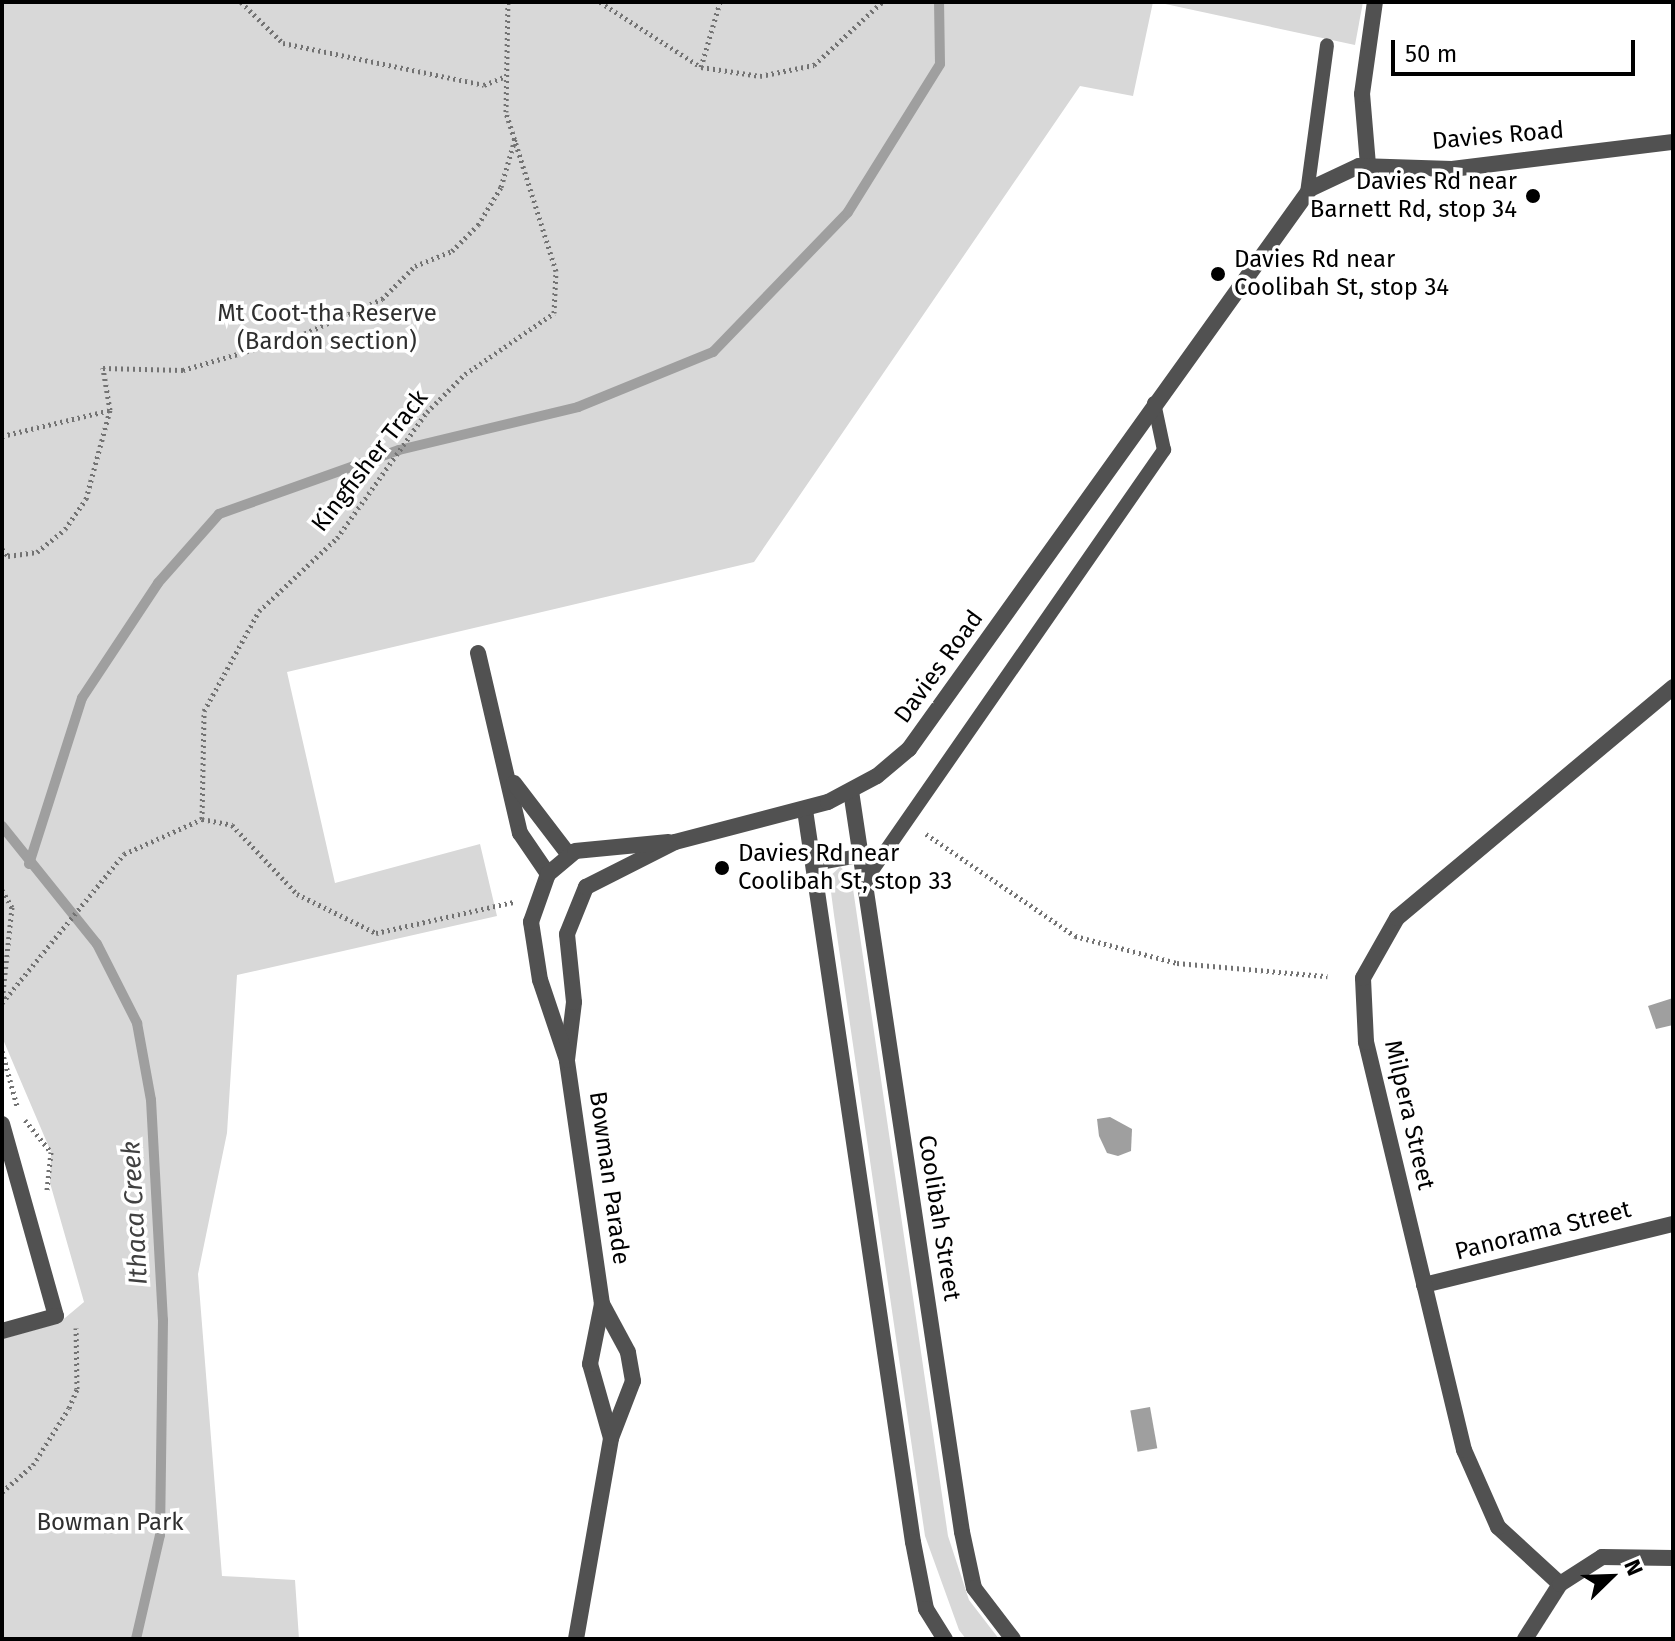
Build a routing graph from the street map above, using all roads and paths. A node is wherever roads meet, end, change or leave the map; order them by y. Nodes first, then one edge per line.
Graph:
1 (241, 2) edge
2 (508, 2) edge
3 (600, 2) edge
4 (720, 2) edge
5 (882, 2) edge
6 (1375, 2) edge
7 (1327, 45) dead end
8 (701, 67) junction
9 (504, 77) junction
10 (516, 138) junction
11 (1673, 142) edge
12 (1368, 165) junction
13 (1307, 193) junction
14 (1154, 403) junction
15 (110, 410) junction
16 (2, 436) edge
17 (2, 549) edge
18 (478, 653) dead end
19 (1673, 687) edge
20 (505, 767) junction
21 (851, 791) junction
22 (805, 810) junction
23 (202, 819) junction
24 (926, 833) dead end
25 (675, 842) junction
26 (569, 855) junction
27 (859, 856) junction
28 (814, 864) junction
29 (548, 874) junction
30 (590, 884) joint
31 (862, 885) junction
32 (2, 890) edge
33 (533, 907) junction
34 (1327, 976) dead end
35 (2, 1003) edge
36 (567, 1060) junction
37 (2, 1124) edge
38 (1673, 1224) edge
39 (1424, 1285) junction
40 (602, 1304) junction
41 (75, 1326) dead end
42 (2, 1331) edge
43 (611, 1438) junction
44 (2, 1492) edge
45 (1673, 1558) edge
46 (1560, 1584) junction
47 (576, 1639) edge
48 (945, 1639) edge
49 (1013, 1639) edge
50 (1525, 1639) edge

1 - 9 path
2 - 9 path, Kingfisher Track
3 - 8 path
4 - 8 path
5 - 8 path
6 - 12 street
7 - 13 lane
9 - 10 path, Kingfisher Track
10 - 15 path
10 - 23 path, Kingfisher Track
11 - 12 street, Davies Road
12 - 13 street, Davies Road
13 - 14 street, Davies Road
14 - 21 street, Davies Road
14 - 31 lane
15 - 16 path
15 - 17 path
18 - 20 street
19 - 39 street, Milpera Street
20 - 26 street
20 - 29 street
21 - 22 street, Davies Road
21 - 27 street, Coolibah Street
22 - 25 street, Davies Road
22 - 28 street
23 - 33 path
23 - 35 path
24 - 34 path
25 - 26 street, Davies Road
25 - 30 street, Davies Road
26 - 29 street
27 - 28 lane
27 - 31 street, Coolibah Street
28 - 48 street
29 - 33 street, Bowman Parade
30 - 36 street, Bowman Parade
31 - 49 street, Coolibah Street
32 - 35 path
33 - 36 street, Bowman Parade
36 - 40 street, Bowman Parade
37 - 42 street
38 - 39 street, Panorama Street
39 - 46 street, Milpera Street
40 - 43 street, Bowman Parade
40 - 43 street, Bowman Parade
41 - 44 path
43 - 47 street, Bowman Parade
45 - 46 street
46 - 50 street

